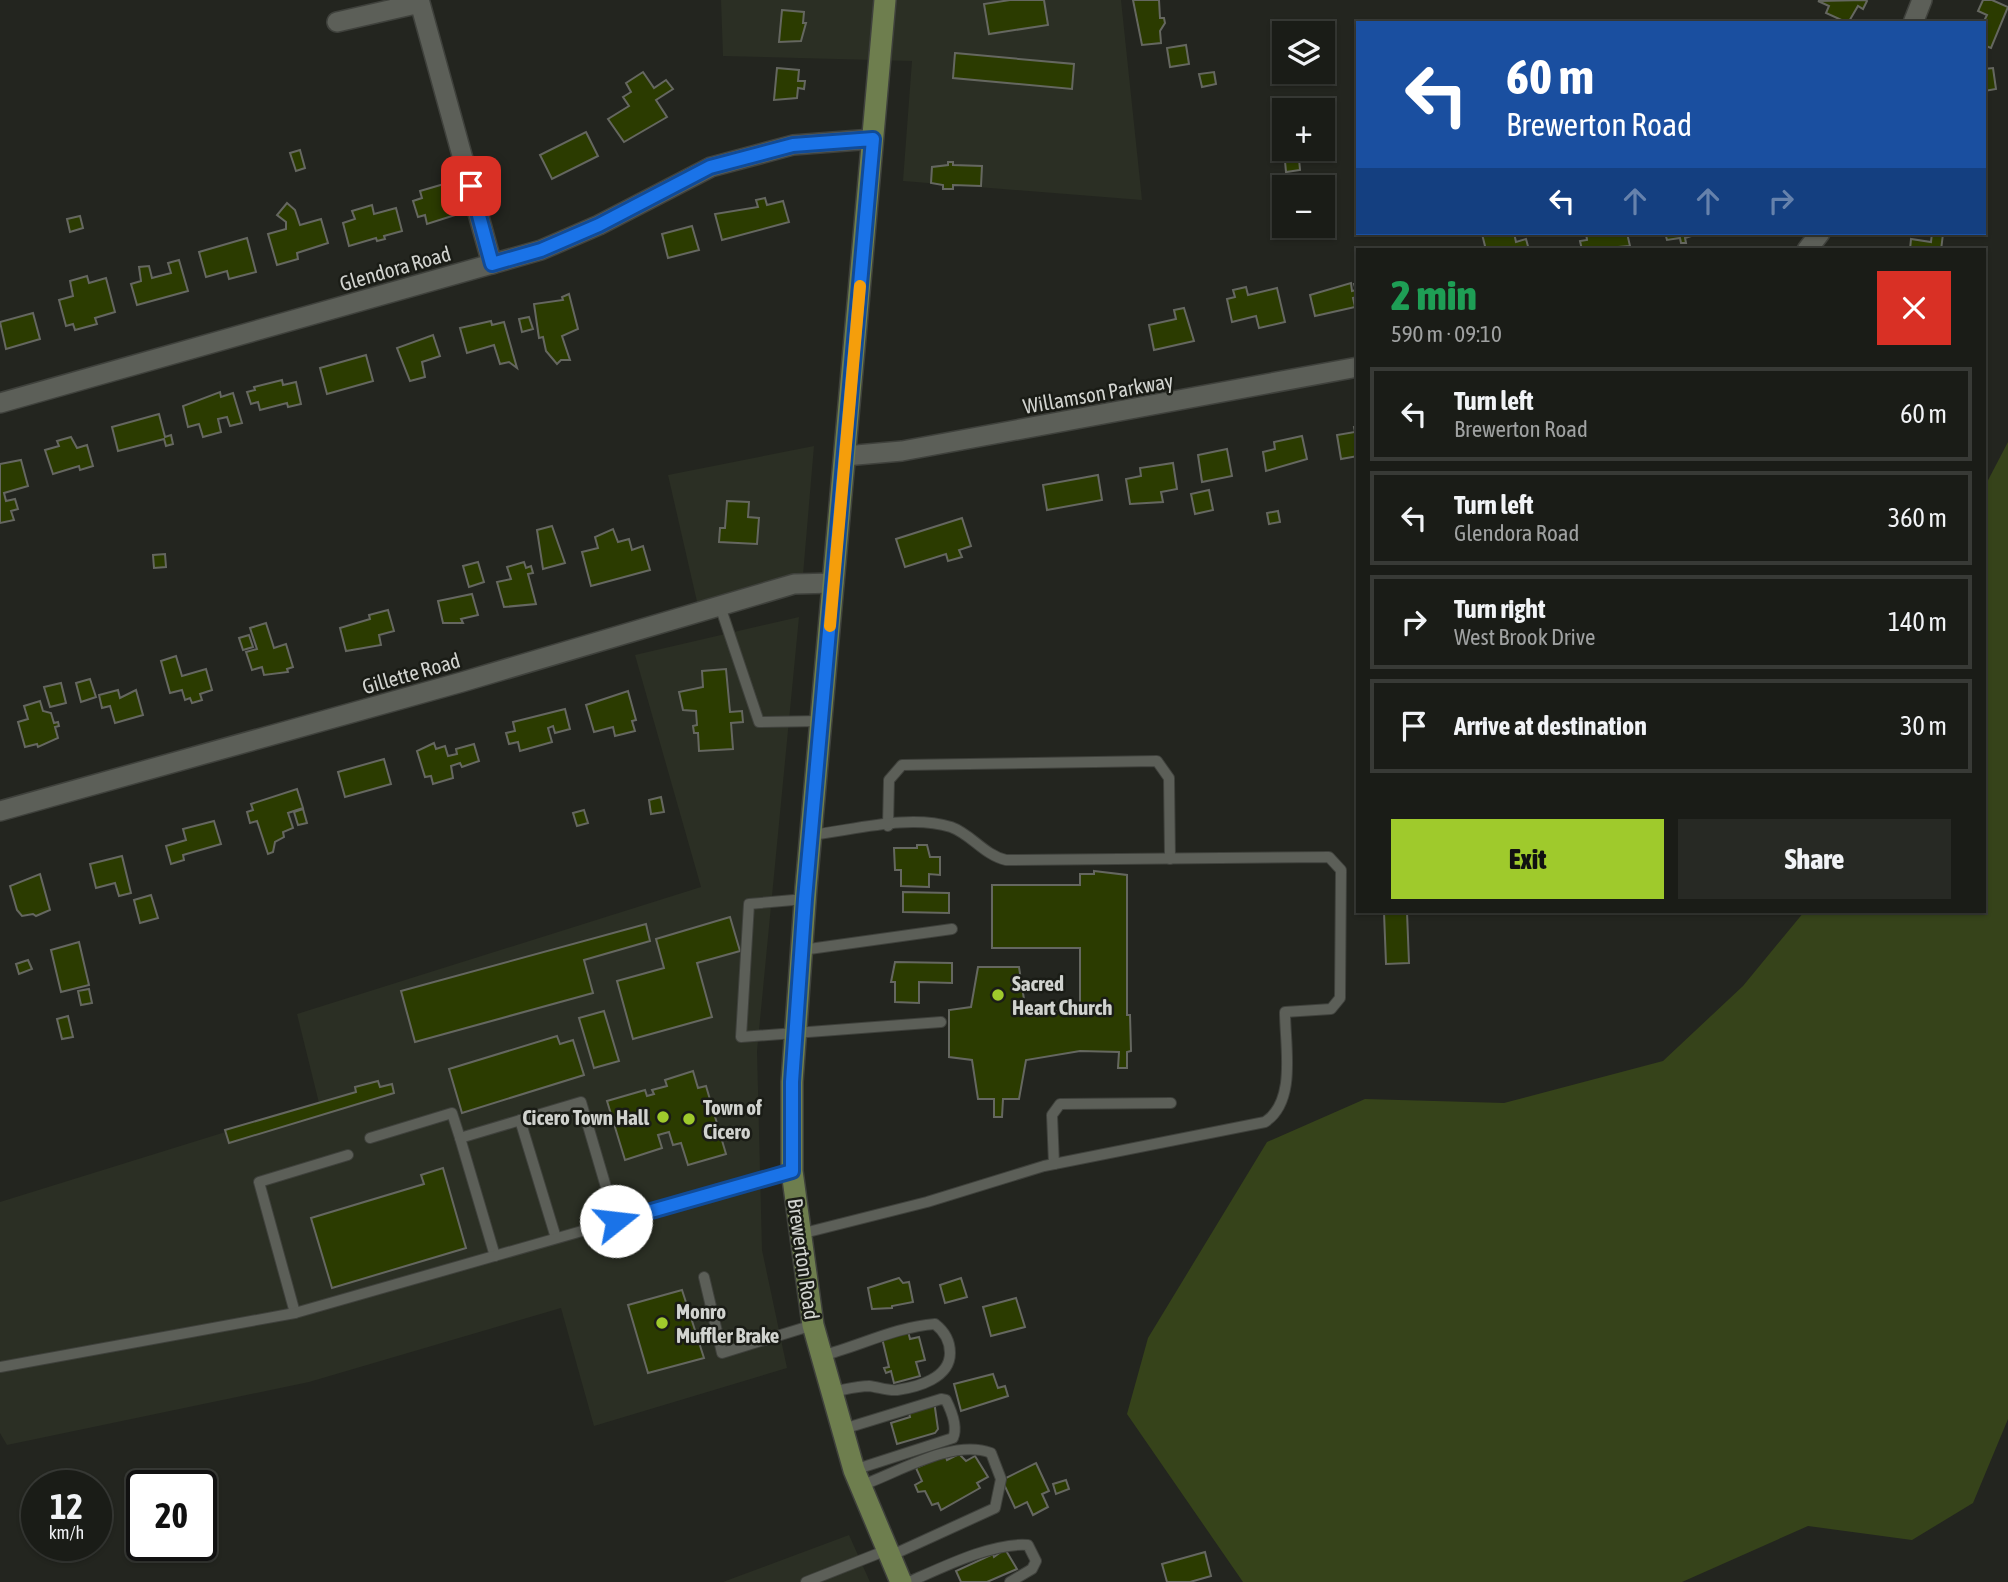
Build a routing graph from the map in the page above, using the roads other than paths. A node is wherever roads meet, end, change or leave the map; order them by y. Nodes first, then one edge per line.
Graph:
1 (885, 0) edge
2 (1922, 0) edge
3 (1914, 21) edge
4 (337, 22) dead end
5 (873, 139) junction
6 (492, 264) junction
7 (1356, 367) edge
8 (0, 403) edge
9 (845, 456) junction
10 (834, 583) junction
11 (720, 606) junction
12 (822, 721) junction
13 (0, 811) edge
14 (888, 826) junction
15 (811, 835) junction
16 (1170, 859) junction
17 (805, 899) junction
18 (952, 929) dead end
19 (802, 950) junction
20 (942, 1022) dead end
21 (796, 1032) junction
22 (1171, 1103) dead end
23 (520, 1119) junction
24 (370, 1138) dead end
25 (460, 1138) junction
26 (348, 1154) dead end
27 (1054, 1164) junction
28 (792, 1171) junction
29 (616, 1221) junction
30 (799, 1234) junction
31 (556, 1238) junction
32 (495, 1256) junction
33 (704, 1277) dead end
34 (296, 1313) junction
35 (813, 1325) junction
36 (821, 1356) junction
37 (0, 1367) edge
38 (830, 1392) junction
39 (841, 1430) junction
40 (857, 1478) junction
41 (888, 1553) junction
42 (806, 1582) edge
43 (901, 1582) edge
44 (909, 1582) edge
45 (1010, 1582) edge

1 - 5 main road, Brewerton Road
2 - 3 street
4 - 6 street
5 - 6 street, Glendora Road
5 - 9 main road, Brewerton Road
6 - 8 street, Glendora Road
7 - 9 street, Willamson Parkway
9 - 10 main road, Brewerton Road
10 - 11 street, Gillette Road
10 - 12 main road, Brewerton Road
11 - 12 lane
11 - 13 street, Gillette Road
12 - 15 main road, Brewerton Road
14 - 15 lane
14 - 16 lane
14 - 16 lane
15 - 17 main road, Brewerton Road
16 - 27 lane
17 - 19 main road, Brewerton Road
17 - 21 lane
18 - 19 lane
19 - 21 main road, Brewerton Road
20 - 21 lane
21 - 28 main road, Brewerton Road
22 - 27 lane
23 - 25 lane
23 - 29 lane
23 - 31 lane
24 - 25 lane
25 - 32 lane
26 - 34 lane
27 - 30 lane
28 - 29 lane
28 - 30 main road, Brewerton Road
29 - 31 lane
30 - 35 main road, Brewerton Road
31 - 32 lane
32 - 34 lane
33 - 35 lane
34 - 37 lane
35 - 36 main road, Brewerton Road
36 - 38 main road, Brewerton Road
36 - 38 lane
38 - 39 main road, Brewerton Road
39 - 40 main road, Brewerton Road
39 - 40 lane
40 - 41 main road, Brewerton Road
40 - 41 lane
41 - 42 lane
41 - 43 main road, Brewerton Road
44 - 45 lane

